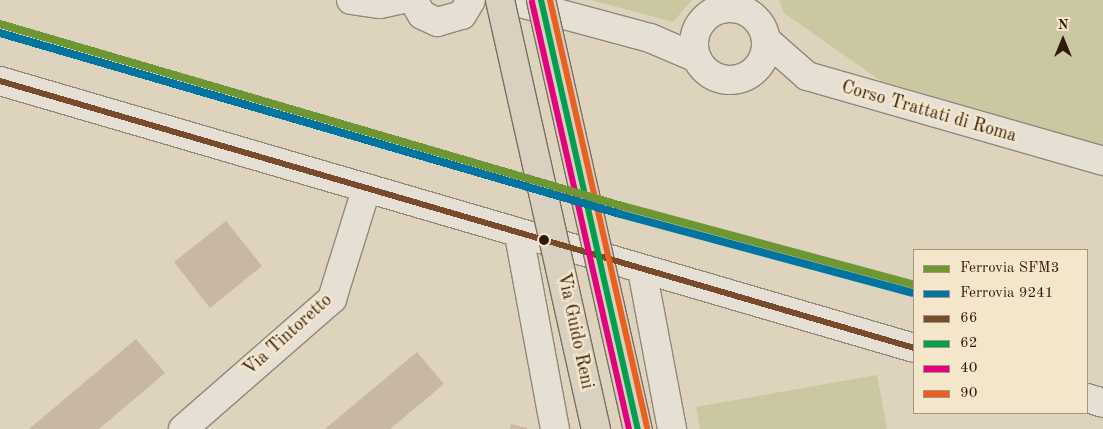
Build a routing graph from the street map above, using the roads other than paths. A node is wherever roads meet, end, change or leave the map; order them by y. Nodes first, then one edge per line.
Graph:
1 (351, 0) edge
2 (400, 0) edge
3 (413, 0) edge
4 (471, 0) edge
5 (500, 0) edge
6 (509, 0) edge
7 (541, 0) edge
8 (750, 8) edge
9 (712, 13) edge
10 (650, 38) junction
11 (766, 40) junction
12 (697, 58) junction
13 (807, 76) junction
14 (745, 77) junction
15 (0, 81) edge
16 (1103, 161) edge
17 (366, 190) junction
18 (519, 235) junction
19 (642, 270) junction
20 (913, 348) edge
21 (1088, 398) edge
22 (1103, 403) edge
23 (183, 429) edge
24 (554, 429) edge
25 (596, 429) edge
26 (638, 429) edge
27 (672, 429) edge

1 - 2 street
3 - 4 street
5 - 25 main road, Via Guido Reni, bridge
6 - 10 street
7 - 26 main road, bridge
8 - 9 street
8 - 11 street
9 - 10 street
9 - 12 street
10 - 12 street
11 - 13 street, Corso Trattati di Roma
11 - 14 street
12 - 14 street
13 - 14 street
13 - 16 street, Corso Trattati di Roma
15 - 17 street
17 - 18 street
17 - 23 street, Via Tintoretto
18 - 19 street
18 - 24 street, Via Guido Reni
19 - 20 street
19 - 27 street
21 - 22 street

